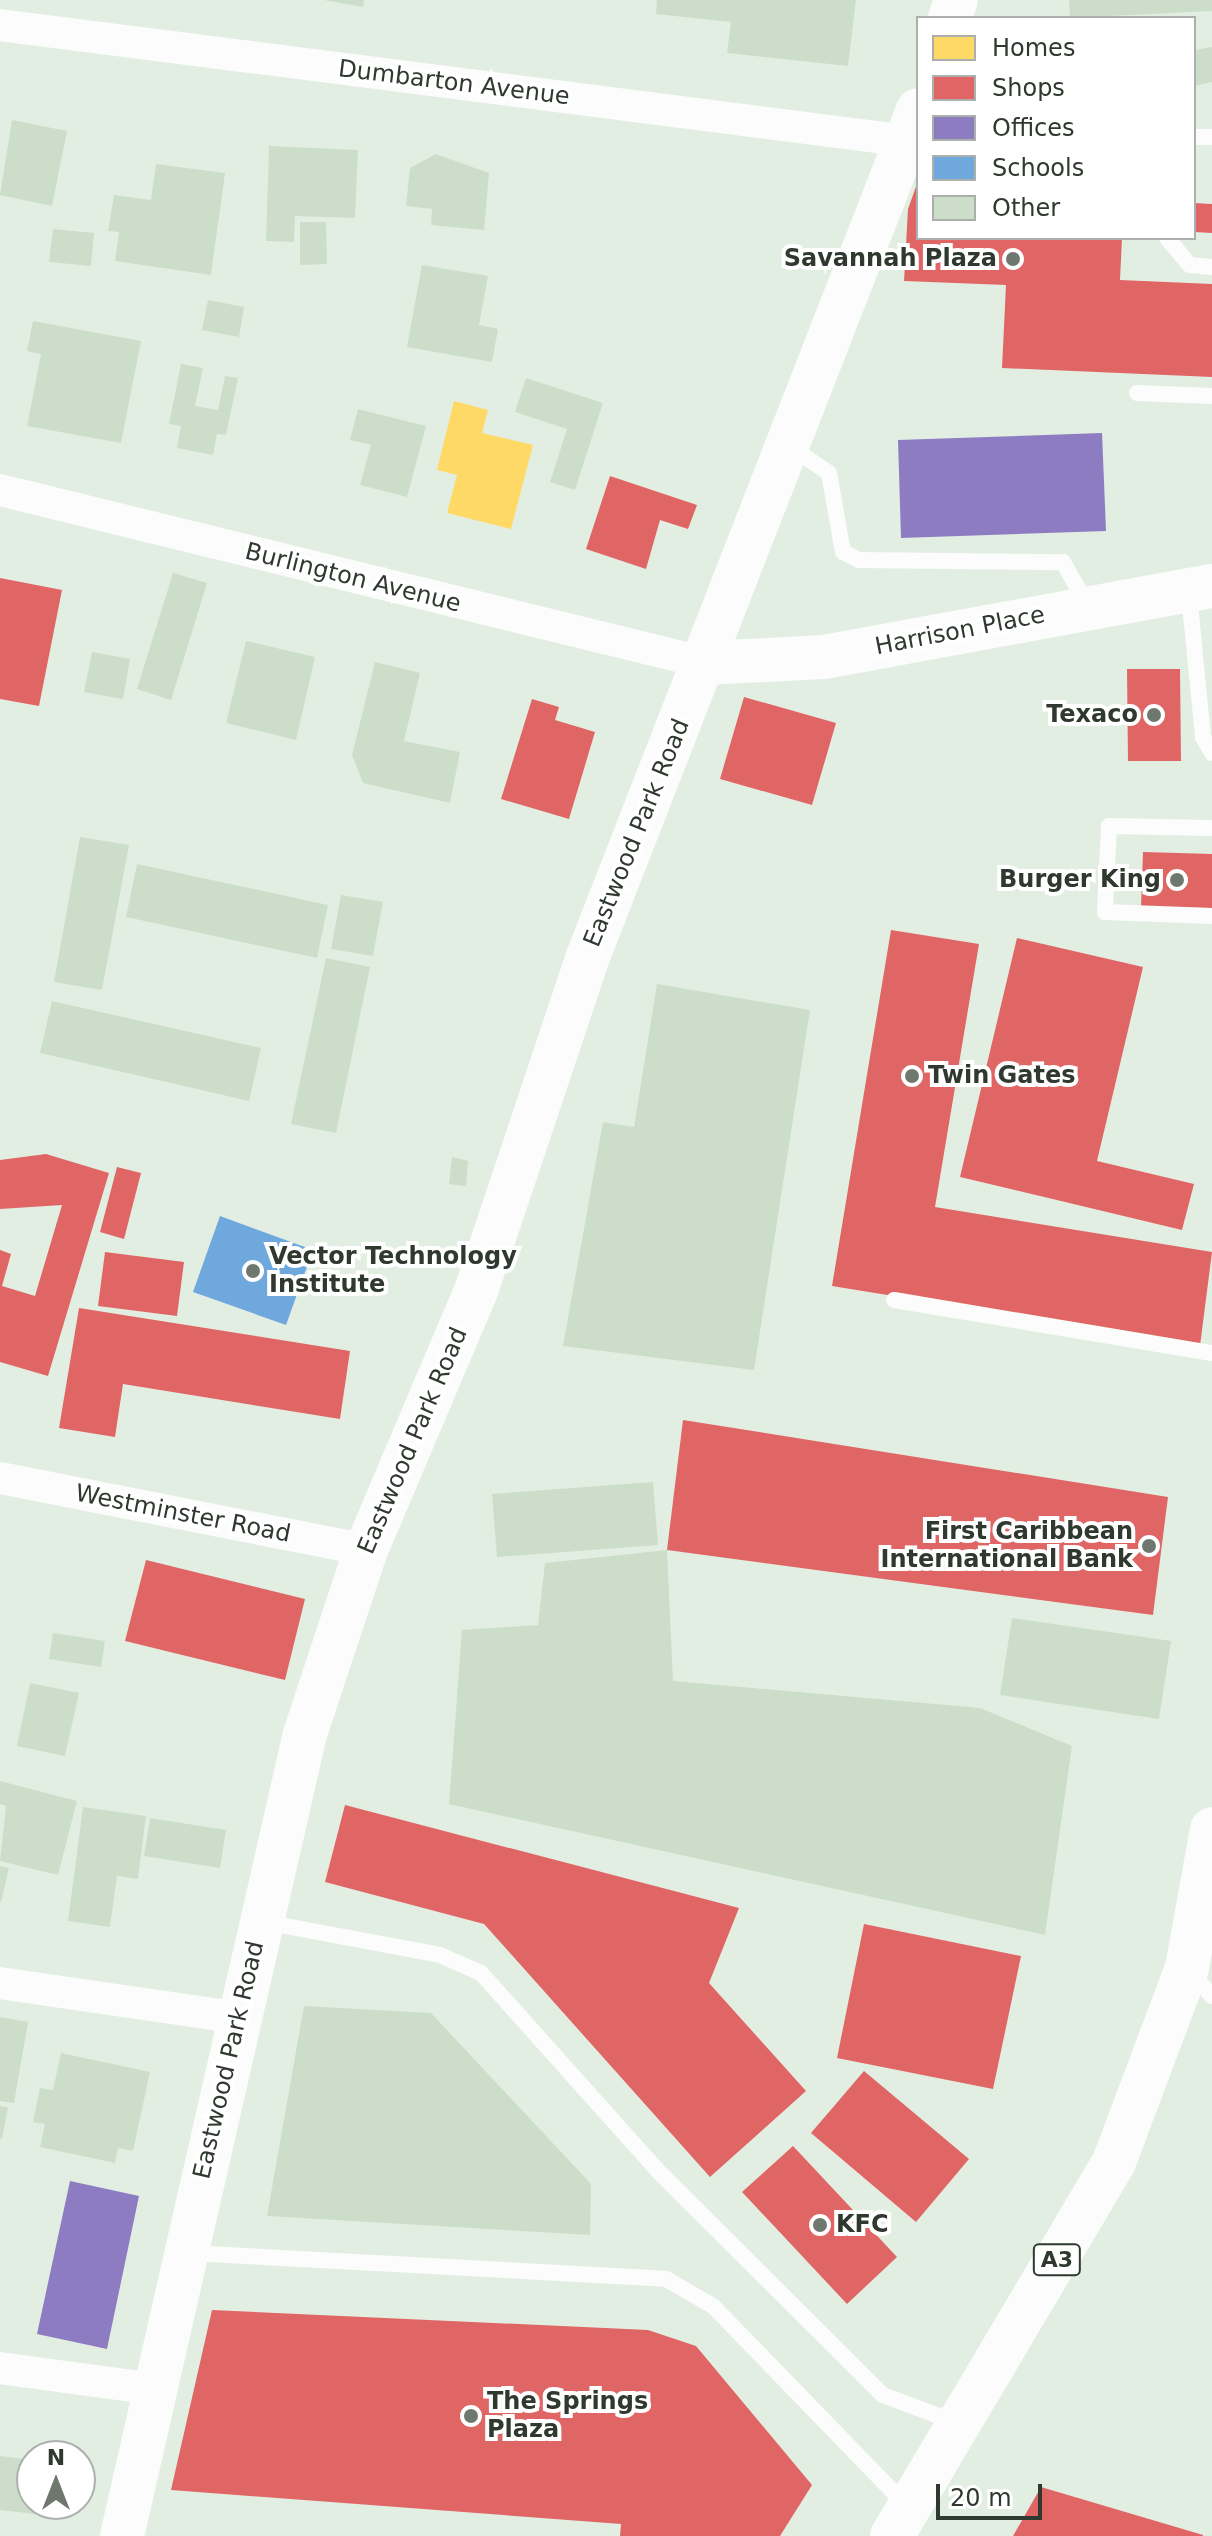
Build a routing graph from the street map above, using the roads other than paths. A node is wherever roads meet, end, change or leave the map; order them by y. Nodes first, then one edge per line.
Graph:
1 (0, 25) edge
2 (913, 126) edge
3 (1169, 240) edge
4 (1212, 267) edge
5 (1137, 393) dead end
6 (1212, 396) edge
7 (789, 446) junction
8 (0, 490) edge
9 (1200, 588) edge
10 (1088, 607) junction
11 (706, 663) junction
12 (1212, 753) edge
13 (1212, 828) edge
14 (1212, 916) edge
15 (894, 1300) dead end
16 (1212, 1353) edge
17 (0, 1478) edge
18 (366, 1550) junction
19 (1212, 1829) edge
20 (261, 1922) junction
21 (1200, 1982) edge
22 (0, 1983) edge
23 (239, 2018) junction
24 (185, 2253) junction
25 (0, 2368) edge
26 (156, 2389) junction
27 (961, 2423) junction
28 (902, 2523) edge
29 (122, 2536) edge

1 - 2 street, Dumbarton Avenue
2 - 7 main road, Eastwood Park Road
3 - 4 lane
5 - 6 lane
7 - 10 lane
7 - 11 main road, Eastwood Park Road
8 - 11 street, Burlington Avenue
9 - 10 main road, Harrison Place
9 - 12 lane
10 - 11 main road, Harrison Place
11 - 18 main road, Eastwood Park Road
13 - 14 lane
15 - 16 lane
17 - 18 street, Westminster Road
18 - 20 main road, Eastwood Park Road
19 - 21 main road, A3
20 - 23 main road, Eastwood Park Road
20 - 27 lane
21 - 27 main road, A3
22 - 23 street
23 - 24 main road, Eastwood Park Road
24 - 26 main road, Eastwood Park Road
24 - 28 lane
25 - 26 street
26 - 29 main road, Eastwood Park Road
27 - 28 main road, A3

